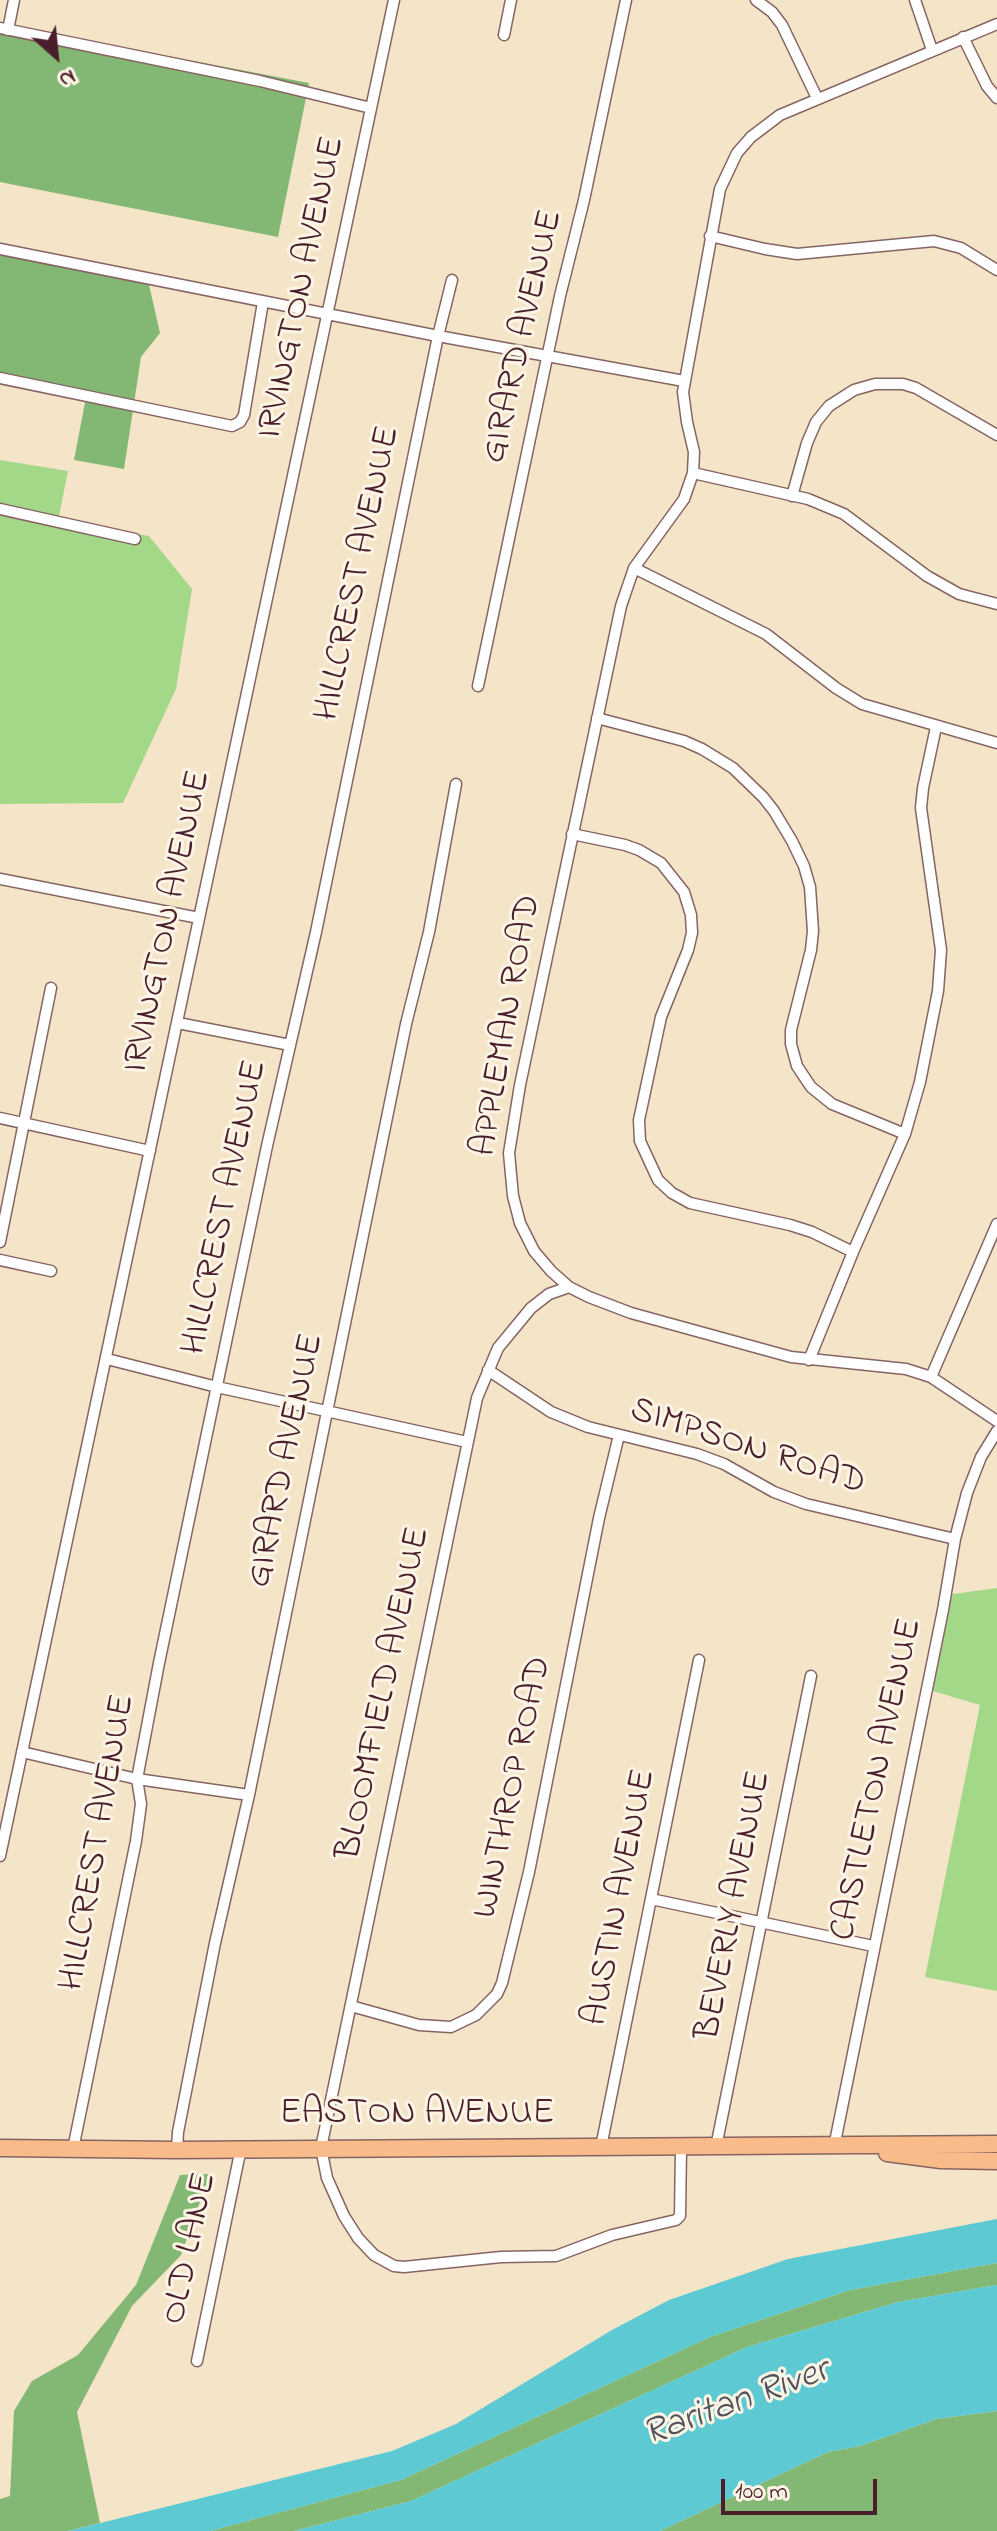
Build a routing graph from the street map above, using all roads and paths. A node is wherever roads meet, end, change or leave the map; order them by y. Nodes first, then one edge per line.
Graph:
1 (14, 0) edge
2 (394, 0) edge
3 (511, 0) edge
4 (626, 0) edge
5 (756, 0) edge
6 (915, 0) edge
7 (997, 24) edge
8 (4, 29) edge
9 (504, 35) dead end
10 (963, 37) junction
11 (932, 50) junction
12 (817, 98) junction
13 (997, 98) edge
14 (371, 108) junction
15 (710, 236) junction
16 (0, 249) edge
17 (997, 270) edge
18 (452, 280) dead end
19 (263, 302) junction
20 (326, 314) junction
21 (438, 336) junction
22 (548, 357) junction
23 (0, 378) edge
24 (684, 381) junction
25 (997, 435) edge
26 (693, 473) junction
27 (792, 496) junction
28 (0, 509) edge
29 (135, 539) dead end
30 (634, 568) junction
31 (997, 604) edge
32 (478, 686) dead end
33 (597, 718) junction
34 (936, 727) junction
35 (997, 743) edge
36 (456, 784) dead end
37 (572, 834) junction
38 (0, 879) edge
39 (199, 918) junction
40 (51, 988) dead end
41 (178, 1023) junction
42 (290, 1045) junction
43 (0, 1118) edge
44 (25, 1123) junction
45 (905, 1134) junction
46 (150, 1151) junction
47 (997, 1224) edge
48 (0, 1242) edge
49 (853, 1252) junction
50 (0, 1260) edge
51 (51, 1271) dead end
52 (569, 1287) junction
53 (107, 1359) junction
54 (809, 1360) junction
55 (488, 1370) junction
56 (931, 1377) junction
57 (217, 1387) junction
58 (327, 1411) junction
59 (997, 1421) edge
60 (997, 1431) edge
61 (619, 1435) junction
62 (467, 1442) junction
63 (955, 1539) junction
64 (699, 1660) dead end
65 (811, 1676) dead end
66 (22, 1752) junction
67 (137, 1779) junction
68 (249, 1795) junction
69 (0, 1856) edge
70 (651, 1899) junction
71 (761, 1922) junction
72 (873, 1946) junction
73 (351, 2006) junction
74 (997, 2144) edge
75 (601, 2147) junction
76 (681, 2147) junction
77 (716, 2147) junction
78 (834, 2147) junction
79 (0, 2148) edge
80 (241, 2148) junction
81 (321, 2148) junction
82 (73, 2149) junction
83 (177, 2150) junction
84 (997, 2161) edge
85 (197, 2361) dead end

1 - 8 street
2 - 14 street, IRVINGTON AVENUE
3 - 9 street
4 - 22 street, GIRARD AVENUE
5 - 12 street
6 - 11 street
7 - 10 street
8 - 14 street
10 - 11 street
10 - 13 street
11 - 12 street
12 - 15 street
14 - 20 street, IRVINGTON AVENUE
15 - 17 street
15 - 24 street
16 - 19 street
18 - 21 street, HILLCREST AVENUE
19 - 20 street
19 - 23 street
20 - 21 street
20 - 39 street, IRVINGTON AVENUE
21 - 22 street
21 - 42 street, HILLCREST AVENUE
22 - 24 street
22 - 32 street, GIRARD AVENUE
24 - 26 street
25 - 27 street
26 - 27 street
26 - 30 street, APPLEMAN ROAD
27 - 31 street
28 - 29 street
30 - 33 street, APPLEMAN ROAD
30 - 34 street
33 - 37 street, APPLEMAN ROAD
33 - 45 street
34 - 35 street
34 - 45 street
36 - 58 street, GIRARD AVENUE
37 - 49 street
37 - 52 street, APPLEMAN ROAD
38 - 39 street
39 - 41 street, IRVINGTON AVENUE
40 - 44 street
41 - 42 street
41 - 46 street, IRVINGTON AVENUE
42 - 57 street, HILLCREST AVENUE
43 - 44 street
44 - 46 street
44 - 48 street
45 - 49 street
46 - 53 street, IRVINGTON AVENUE
47 - 56 street
49 - 54 street
50 - 51 street
52 - 54 street, APPLEMAN ROAD
52 - 55 street, BLOOMFIELD AVENUE
53 - 57 street
53 - 66 street, IRVINGTON AVENUE
54 - 56 street, APPLEMAN ROAD
55 - 61 street, SIMPSON ROAD
55 - 62 street, BLOOMFIELD AVENUE
56 - 59 street, APPLEMAN ROAD
57 - 58 street
57 - 67 street, HILLCREST AVENUE
58 - 62 street
58 - 68 street, GIRARD AVENUE
60 - 63 street, CASTLETON AVENUE
61 - 63 street, SIMPSON ROAD
61 - 73 street, WINTHROP ROAD
62 - 73 street, BLOOMFIELD AVENUE
63 - 72 street, CASTLETON AVENUE
64 - 70 street, AUSTIN AVENUE
65 - 71 street, BEVERLY AVENUE
66 - 67 street
66 - 69 street, IRVINGTON AVENUE
67 - 68 street
67 - 82 street, HILLCREST AVENUE
68 - 83 street, GIRARD AVENUE
70 - 71 street
70 - 75 street, AUSTIN AVENUE
71 - 72 street
71 - 77 street, BEVERLY AVENUE
72 - 78 street, CASTLETON AVENUE
73 - 81 street, BLOOMFIELD AVENUE
74 - 78 main road, EASTON AVENUE
75 - 76 main road, EASTON AVENUE
75 - 81 main road, EASTON AVENUE
76 - 77 main road, EASTON AVENUE
76 - 81 street
77 - 78 main road, EASTON AVENUE
78 - 84 main road, EASTON AVENUE
79 - 82 main road, EASTON AVENUE
80 - 81 main road, EASTON AVENUE
80 - 83 main road, EASTON AVENUE
80 - 85 street, OLD LANE
82 - 83 main road, EASTON AVENUE

